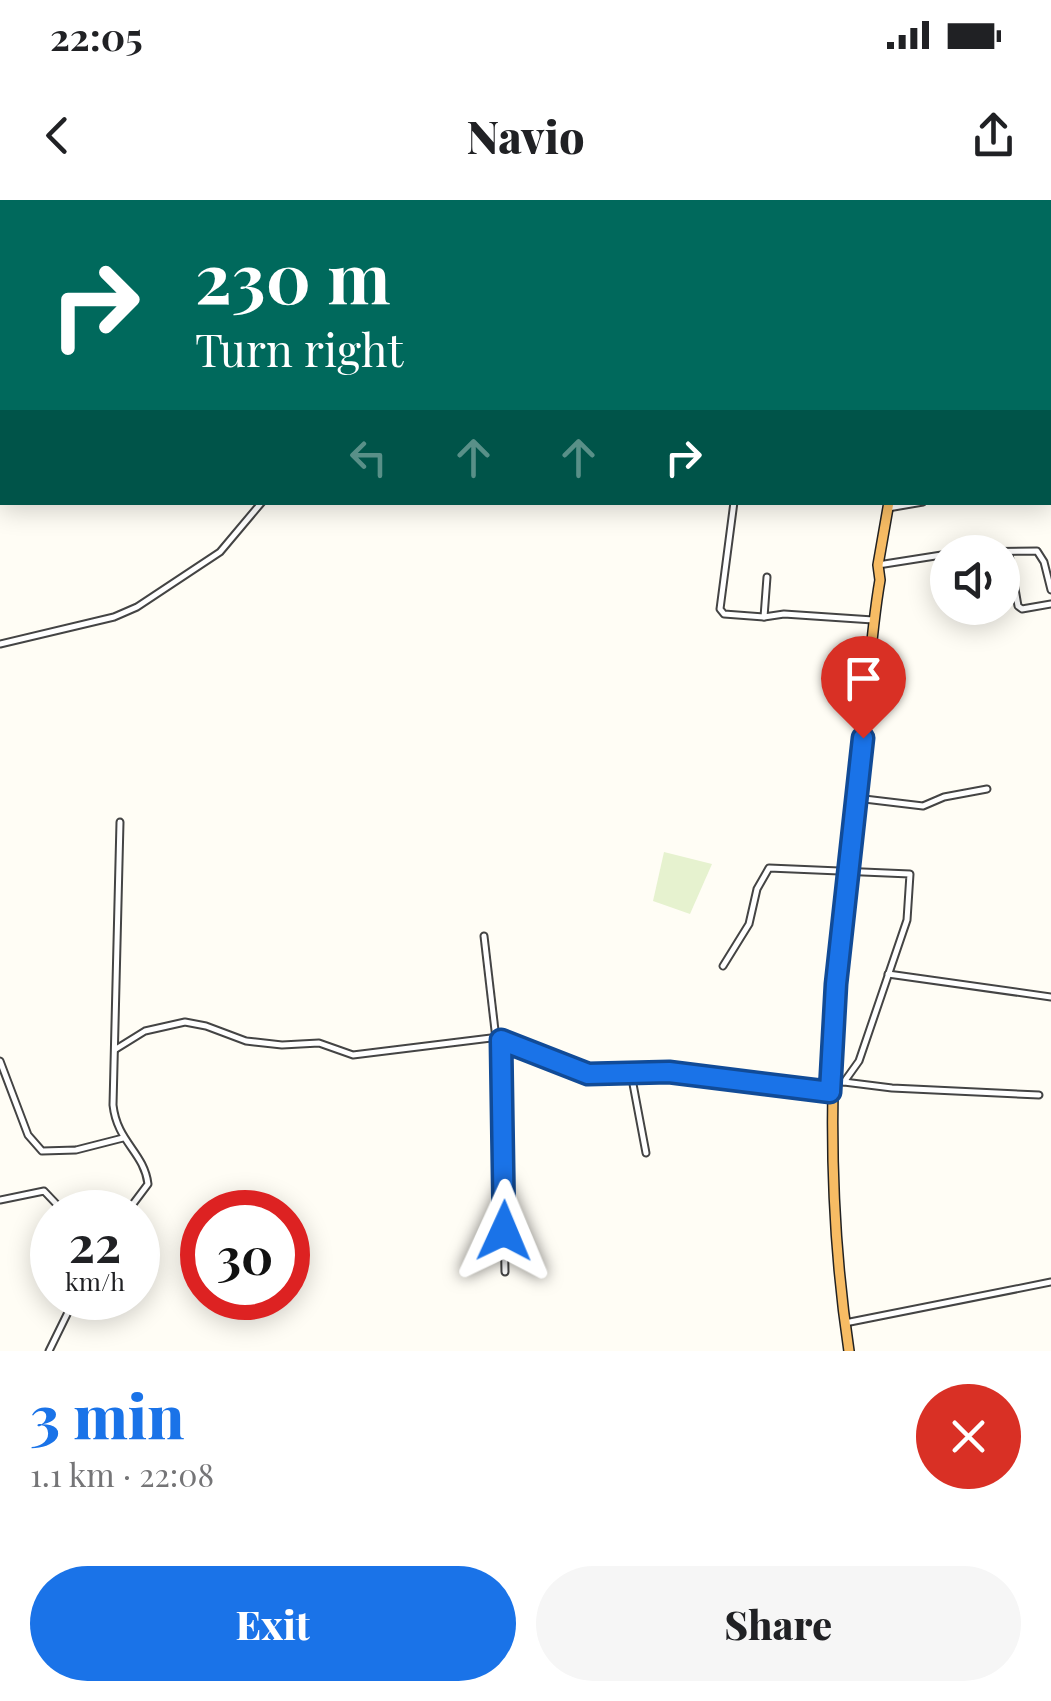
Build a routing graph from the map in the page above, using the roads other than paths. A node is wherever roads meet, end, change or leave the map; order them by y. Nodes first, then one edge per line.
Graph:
1 (259, 505) edge
2 (734, 505) edge
3 (889, 505) edge
4 (1020, 553) edge
5 (930, 558) edge
6 (878, 565) junction
7 (767, 577) dead end
8 (1051, 590) edge
9 (1051, 604) edge
10 (1020, 608) edge
11 (764, 617) junction
12 (873, 620) junction
13 (0, 644) edge
14 (988, 789) dead end
15 (856, 798) junction
16 (120, 822) dead end
17 (848, 869) junction
18 (484, 936) dead end
19 (723, 966) dead end
20 (888, 974) junction
21 (1051, 997) edge
22 (499, 1039) junction
23 (116, 1048) junction
24 (0, 1061) edge
25 (636, 1071) junction
26 (844, 1082) junction
27 (830, 1087) junction
28 (1039, 1095) dead end
29 (123, 1138) junction
30 (646, 1152) dead end
31 (144, 1190) edge
32 (30, 1194) edge
33 (0, 1200) edge
34 (506, 1272) dead end
35 (1051, 1282) edge
36 (64, 1320) edge
37 (845, 1322) junction
38 (49, 1351) edge
39 (849, 1351) edge

1 - 13 street
2 - 11 street
3 - 6 highway
4 - 8 street
5 - 6 street
6 - 12 highway
7 - 11 street
9 - 10 street
11 - 12 street
12 - 15 highway
14 - 15 street
15 - 17 highway
16 - 23 street
17 - 19 street
17 - 20 street
17 - 27 highway
18 - 22 street
20 - 21 street
20 - 26 street
22 - 23 street
22 - 25 street
22 - 34 street
23 - 29 street
24 - 29 street
25 - 27 street
25 - 30 street
26 - 27 street
26 - 28 street
27 - 37 highway
29 - 31 street
32 - 33 street
35 - 37 street
36 - 38 street
37 - 39 highway

